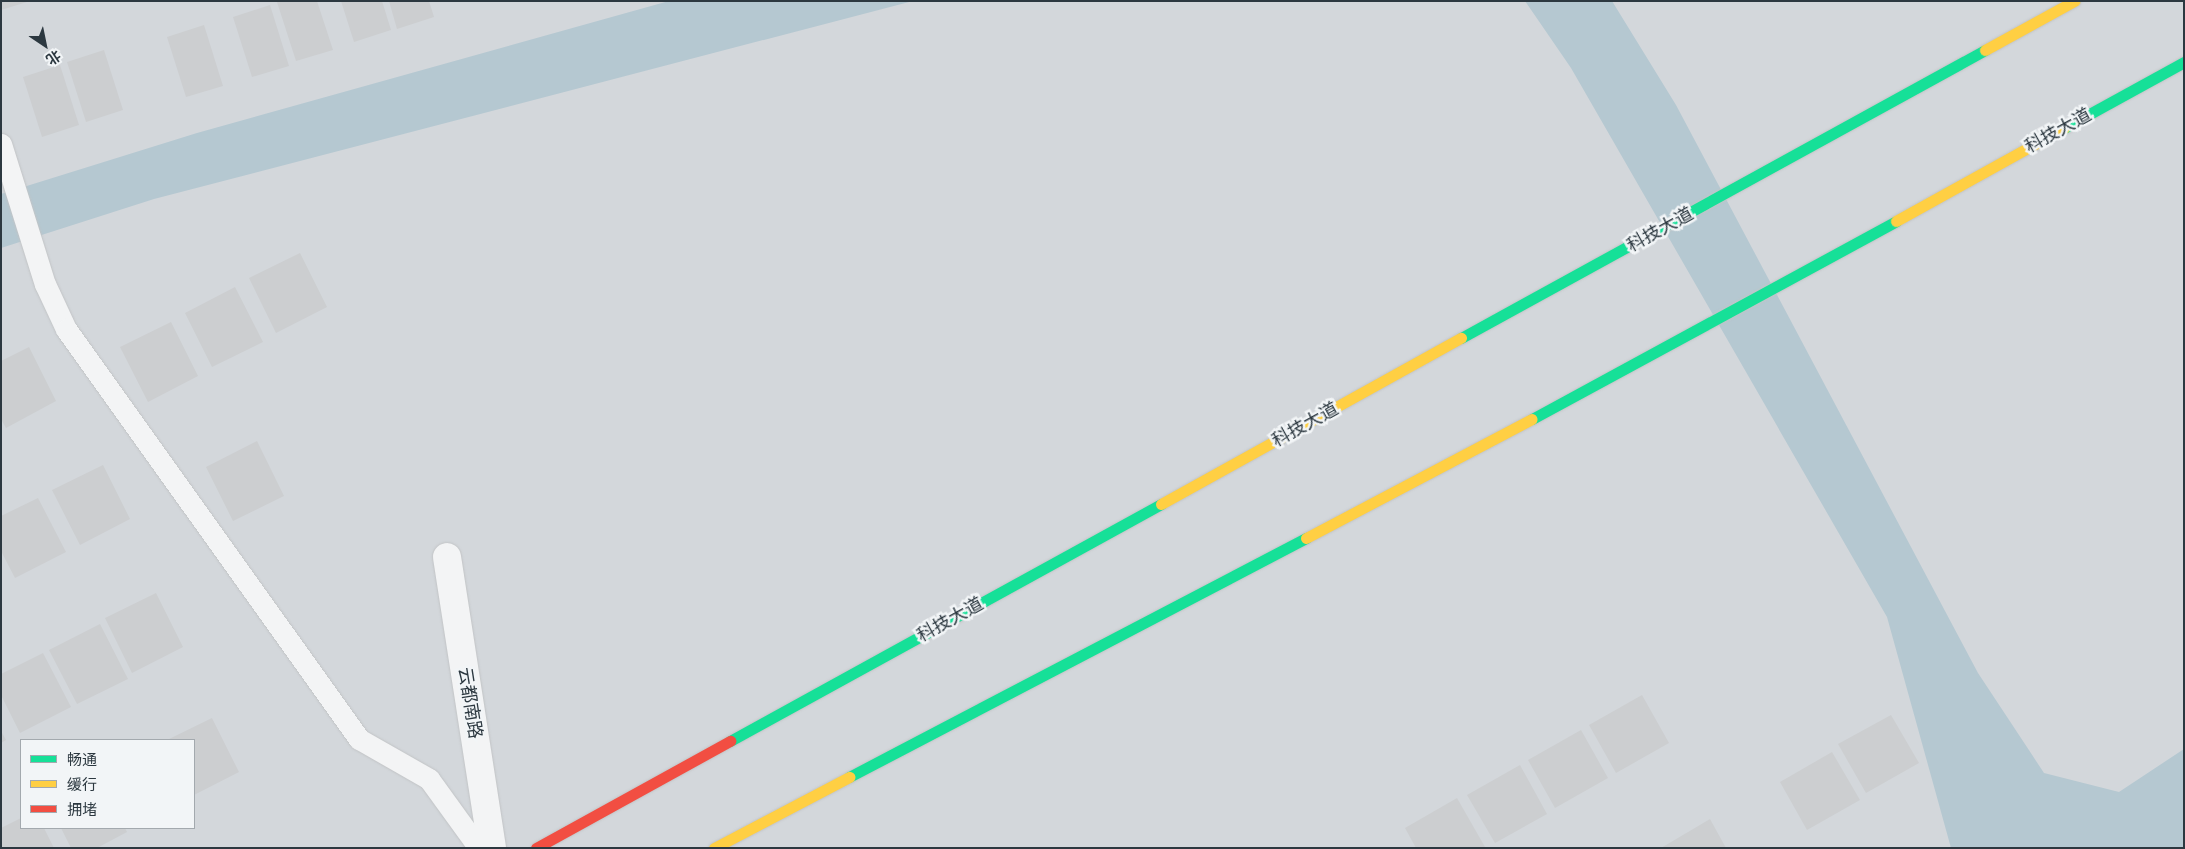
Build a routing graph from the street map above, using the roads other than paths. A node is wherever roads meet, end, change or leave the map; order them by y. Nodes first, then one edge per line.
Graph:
1 (2074, 1) edge
2 (2184, 62) edge
3 (1, 144) edge
4 (447, 557) dead end
5 (479, 848) edge
6 (492, 848) edge
7 (536, 848) edge
8 (714, 848) edge

1 - 7 street, 科技大道
2 - 8 street, 科技大道
3 - 5 lane
4 - 6 street, 云都南路

